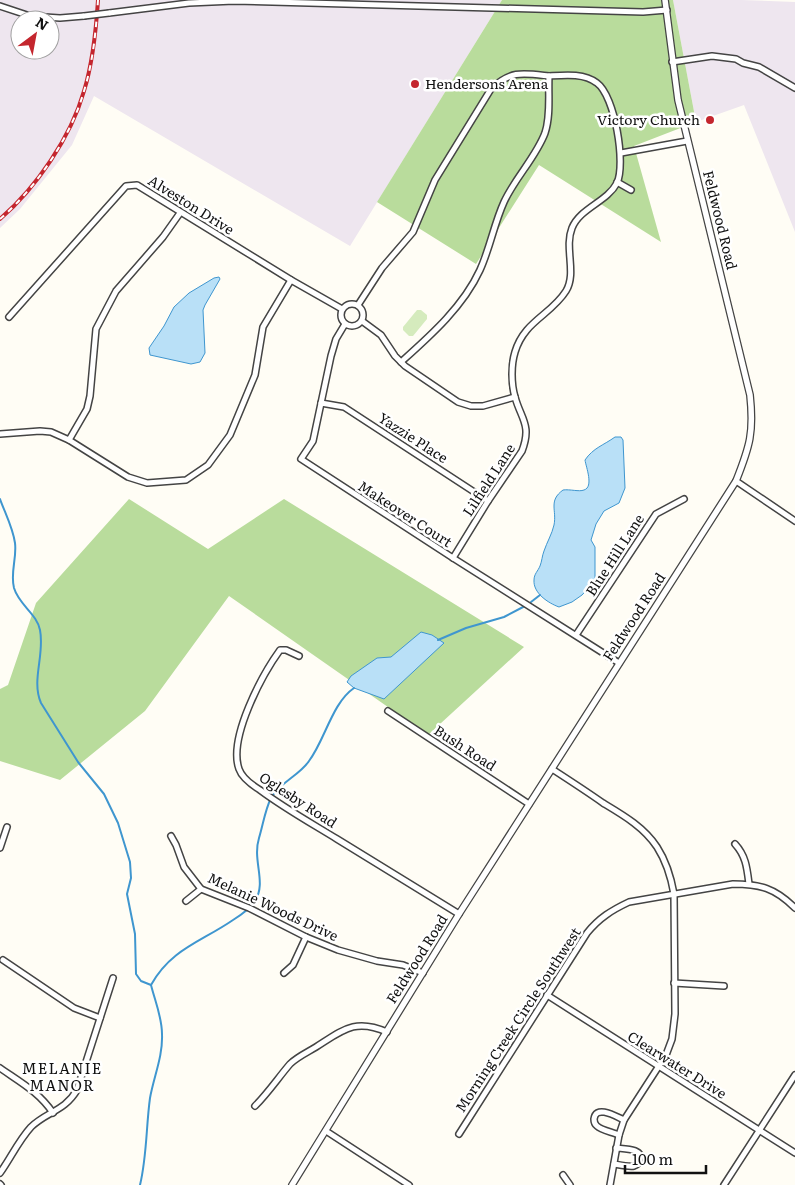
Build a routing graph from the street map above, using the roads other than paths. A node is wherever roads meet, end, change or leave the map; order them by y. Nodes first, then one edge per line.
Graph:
1 (666, 0) edge
2 (0, 6) edge
3 (667, 10) junction
4 (672, 62) junction
5 (549, 76) junction
6 (795, 88) edge
7 (687, 141) junction
8 (621, 153) junction
9 (617, 182) junction
10 (631, 190) dead end
11 (180, 213) junction
12 (291, 280) junction
13 (358, 305) junction
14 (342, 309) junction
15 (9, 317) dead end
16 (362, 321) junction
17 (346, 324) junction
18 (400, 362) junction
19 (515, 397) junction
20 (322, 403) junction
21 (0, 434) edge
22 (69, 440) junction
23 (736, 481) junction
24 (684, 499) dead end
25 (488, 501) junction
26 (795, 521) edge
27 (453, 558) junction
28 (576, 635) junction
29 (298, 656) dead end
30 (619, 663) junction
31 (388, 711) dead end
32 (552, 769) junction
33 (530, 804) junction
34 (7, 827) dead end
35 (171, 836) dead end
36 (735, 844) dead end
37 (0, 848) edge
38 (749, 884) junction
39 (201, 888) junction
40 (674, 894) junction
41 (186, 901) dead end
42 (795, 908) edge
43 (460, 914) junction
44 (306, 937) junction
45 (3, 960) dead end
46 (284, 973) dead end
47 (423, 973) junction
48 (113, 978) dead end
49 (674, 983) junction
50 (724, 986) dead end
51 (547, 995) junction
52 (100, 1018) junction
53 (387, 1032) junction
54 (658, 1066) junction
55 (0, 1068) edge
56 (795, 1075) edge
57 (255, 1106) dead end
58 (53, 1113) junction
59 (624, 1120) junction
60 (759, 1130) junction
61 (326, 1131) junction
62 (459, 1134) dead end
63 (618, 1135) junction
64 (616, 1148) junction
65 (795, 1153) edge
66 (614, 1164) junction
67 (0, 1174) edge
68 (563, 1175) dead end
69 (292, 1185) edge
70 (409, 1185) edge
71 (570, 1185) edge
72 (610, 1185) edge
73 (724, 1185) edge

1 - 3 street, Feldwood Road
2 - 3 street, bridge
3 - 4 street, Feldwood Road
4 - 6 street
4 - 7 street, Feldwood Road
5 - 8 street
5 - 13 street
5 - 18 street
7 - 8 street
7 - 23 street, Feldwood Road
8 - 9 street
9 - 10 street
9 - 19 street, Lilfield Lane
11 - 12 street, Alveston Drive
11 - 15 street, Alveston Drive
11 - 22 street
12 - 14 street, Alveston Drive
12 - 22 street
13 - 14 street
13 - 16 street
14 - 17 street
16 - 17 street
16 - 18 street
17 - 20 street, Makeover Court
18 - 19 street
19 - 25 street, Lilfield Lane
20 - 25 street, Yazzie Place
20 - 27 street, Makeover Court
21 - 22 street
23 - 26 street
23 - 30 street, Feldwood Road
24 - 28 street, Blue Hill Lane
25 - 27 street, Lilfield Lane
27 - 28 street, Makeover Court
28 - 30 street, Makeover Court
29 - 43 street, Oglesby Road
30 - 32 street, Feldwood Road
31 - 33 street, Bush Road
32 - 33 street, Feldwood Road
32 - 40 street
33 - 43 street, Feldwood Road
34 - 37 street
35 - 39 street, Melanie Woods Drive
36 - 38 street
38 - 40 street, Morning Creek Circle Southwest
38 - 42 street, Morning Creek Circle Southwest
39 - 41 street
39 - 44 street, Melanie Woods Drive
40 - 49 street
40 - 51 street, Morning Creek Circle Southwest
43 - 47 street, Feldwood Road
44 - 46 street
44 - 47 street, Melanie Woods Drive
45 - 52 street
47 - 53 street, Feldwood Road
48 - 52 street
49 - 50 street
49 - 54 street
51 - 54 street, Clearwater Drive
51 - 62 street, Morning Creek Circle Southwest
52 - 58 street
53 - 57 street
53 - 61 street, Feldwood Road
54 - 59 street
54 - 60 street, Clearwater Drive
55 - 58 street
56 - 60 street
58 - 67 street
59 - 63 street
59 - 63 street
60 - 65 street, Clearwater Drive
60 - 73 street
61 - 69 street, Feldwood Road
61 - 70 street
63 - 64 street
64 - 66 street
64 - 66 street
66 - 72 street
68 - 71 street

